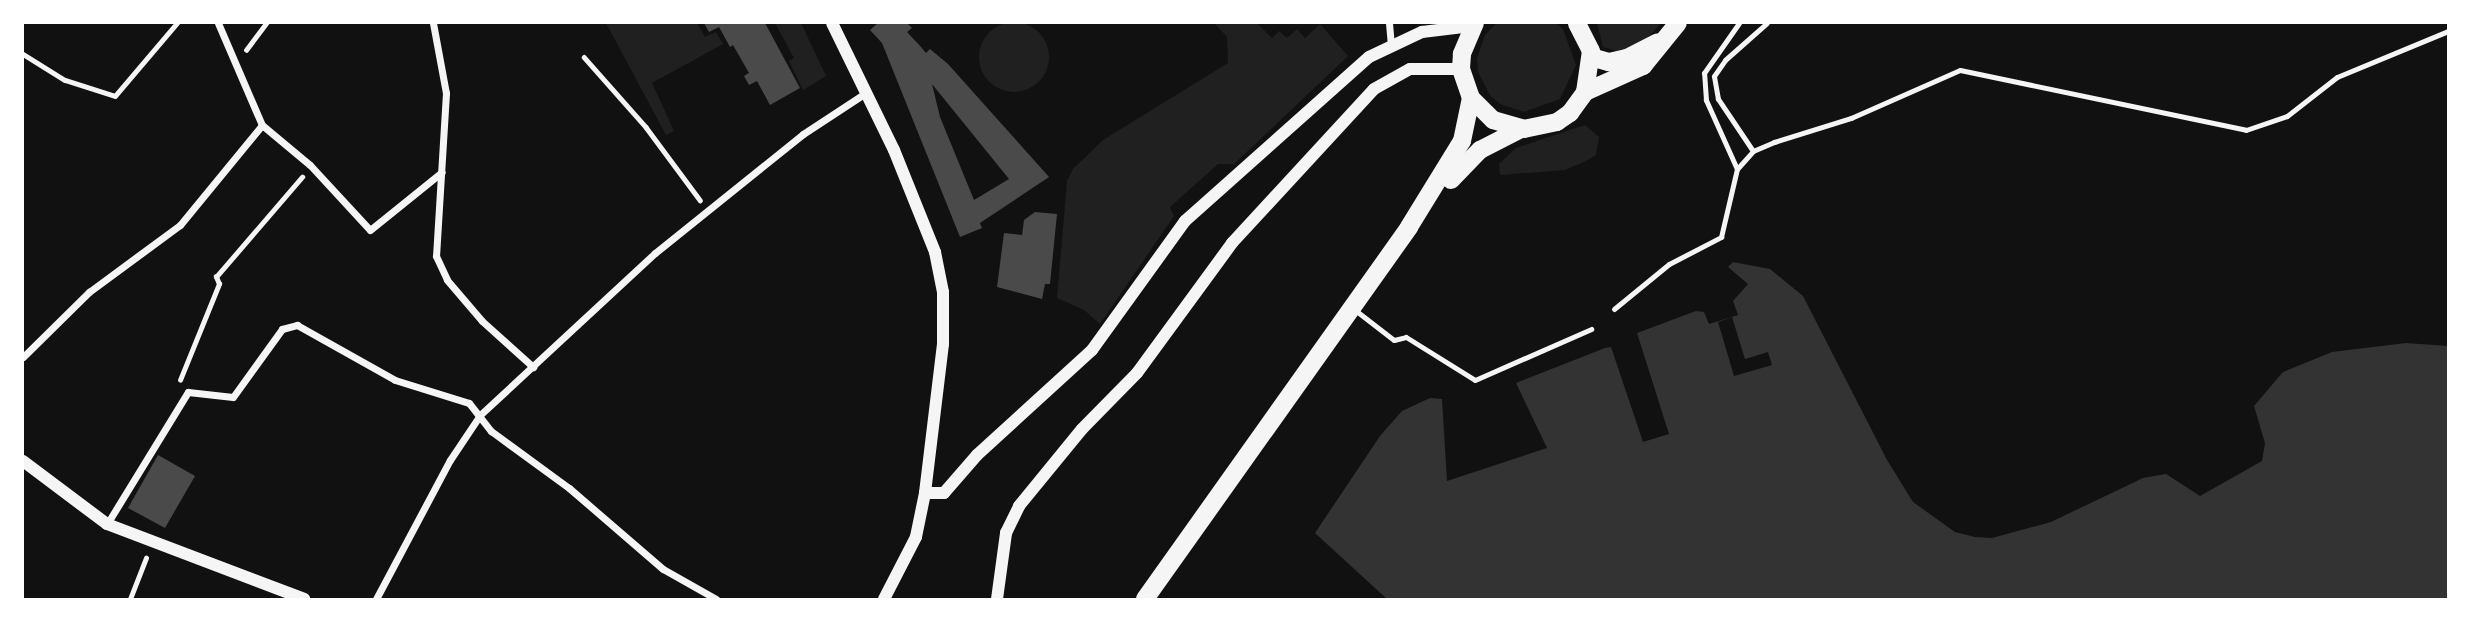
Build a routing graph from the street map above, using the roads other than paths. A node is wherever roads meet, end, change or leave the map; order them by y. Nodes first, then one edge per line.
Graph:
1 (218, 23) edge
2 (433, 23) edge
3 (832, 23) edge
4 (1389, 23) edge
5 (1577, 23) edge
6 (1678, 23) edge
7 (1739, 23) edge
8 (1767, 23) edge
9 (1474, 24) edge
10 (2448, 31) edge
11 (1666, 37) junction
12 (1391, 44) junction
13 (1591, 57) junction
14 (1461, 69) junction
15 (867, 92) junction
16 (1585, 92) junction
17 (1471, 98) junction
18 (262, 125) junction
19 (1521, 129) junction
20 (1753, 151) junction
21 (1737, 169) junction
22 (442, 172) junction
23 (1409, 227) junction
24 (1352, 308) junction
25 (1614, 309) dead end
26 (1591, 329) dead end
27 (23, 356) edge
28 (533, 367) junction
29 (480, 415) junction
30 (23, 461) edge
31 (925, 493) junction
32 (107, 524) junction
33 (304, 599) edge
34 (376, 599) edge
35 (716, 599) edge
36 (884, 599) edge
37 (998, 599) edge
38 (1145, 599) edge

1 - 18 street
2 - 22 street
3 - 15 street
4 - 12 street
5 - 13 main road
6 - 11 main road
7 - 21 lane
8 - 20 lane
9 - 12 street
9 - 14 main road
10 - 20 lane
11 - 13 main road
11 - 16 main road
12 - 31 street
13 - 16 main road
14 - 17 main road
14 - 37 street
15 - 28 street
15 - 31 street
16 - 19 main road
17 - 19 main road
17 - 23 main road
18 - 22 street
18 - 27 street
19 - 23 main road
20 - 21 lane
21 - 25 lane
22 - 28 street
23 - 24 main road
24 - 26 lane
24 - 38 main road
28 - 29 street
29 - 32 street
29 - 34 street
29 - 35 street
30 - 32 street
31 - 36 street
32 - 33 street

